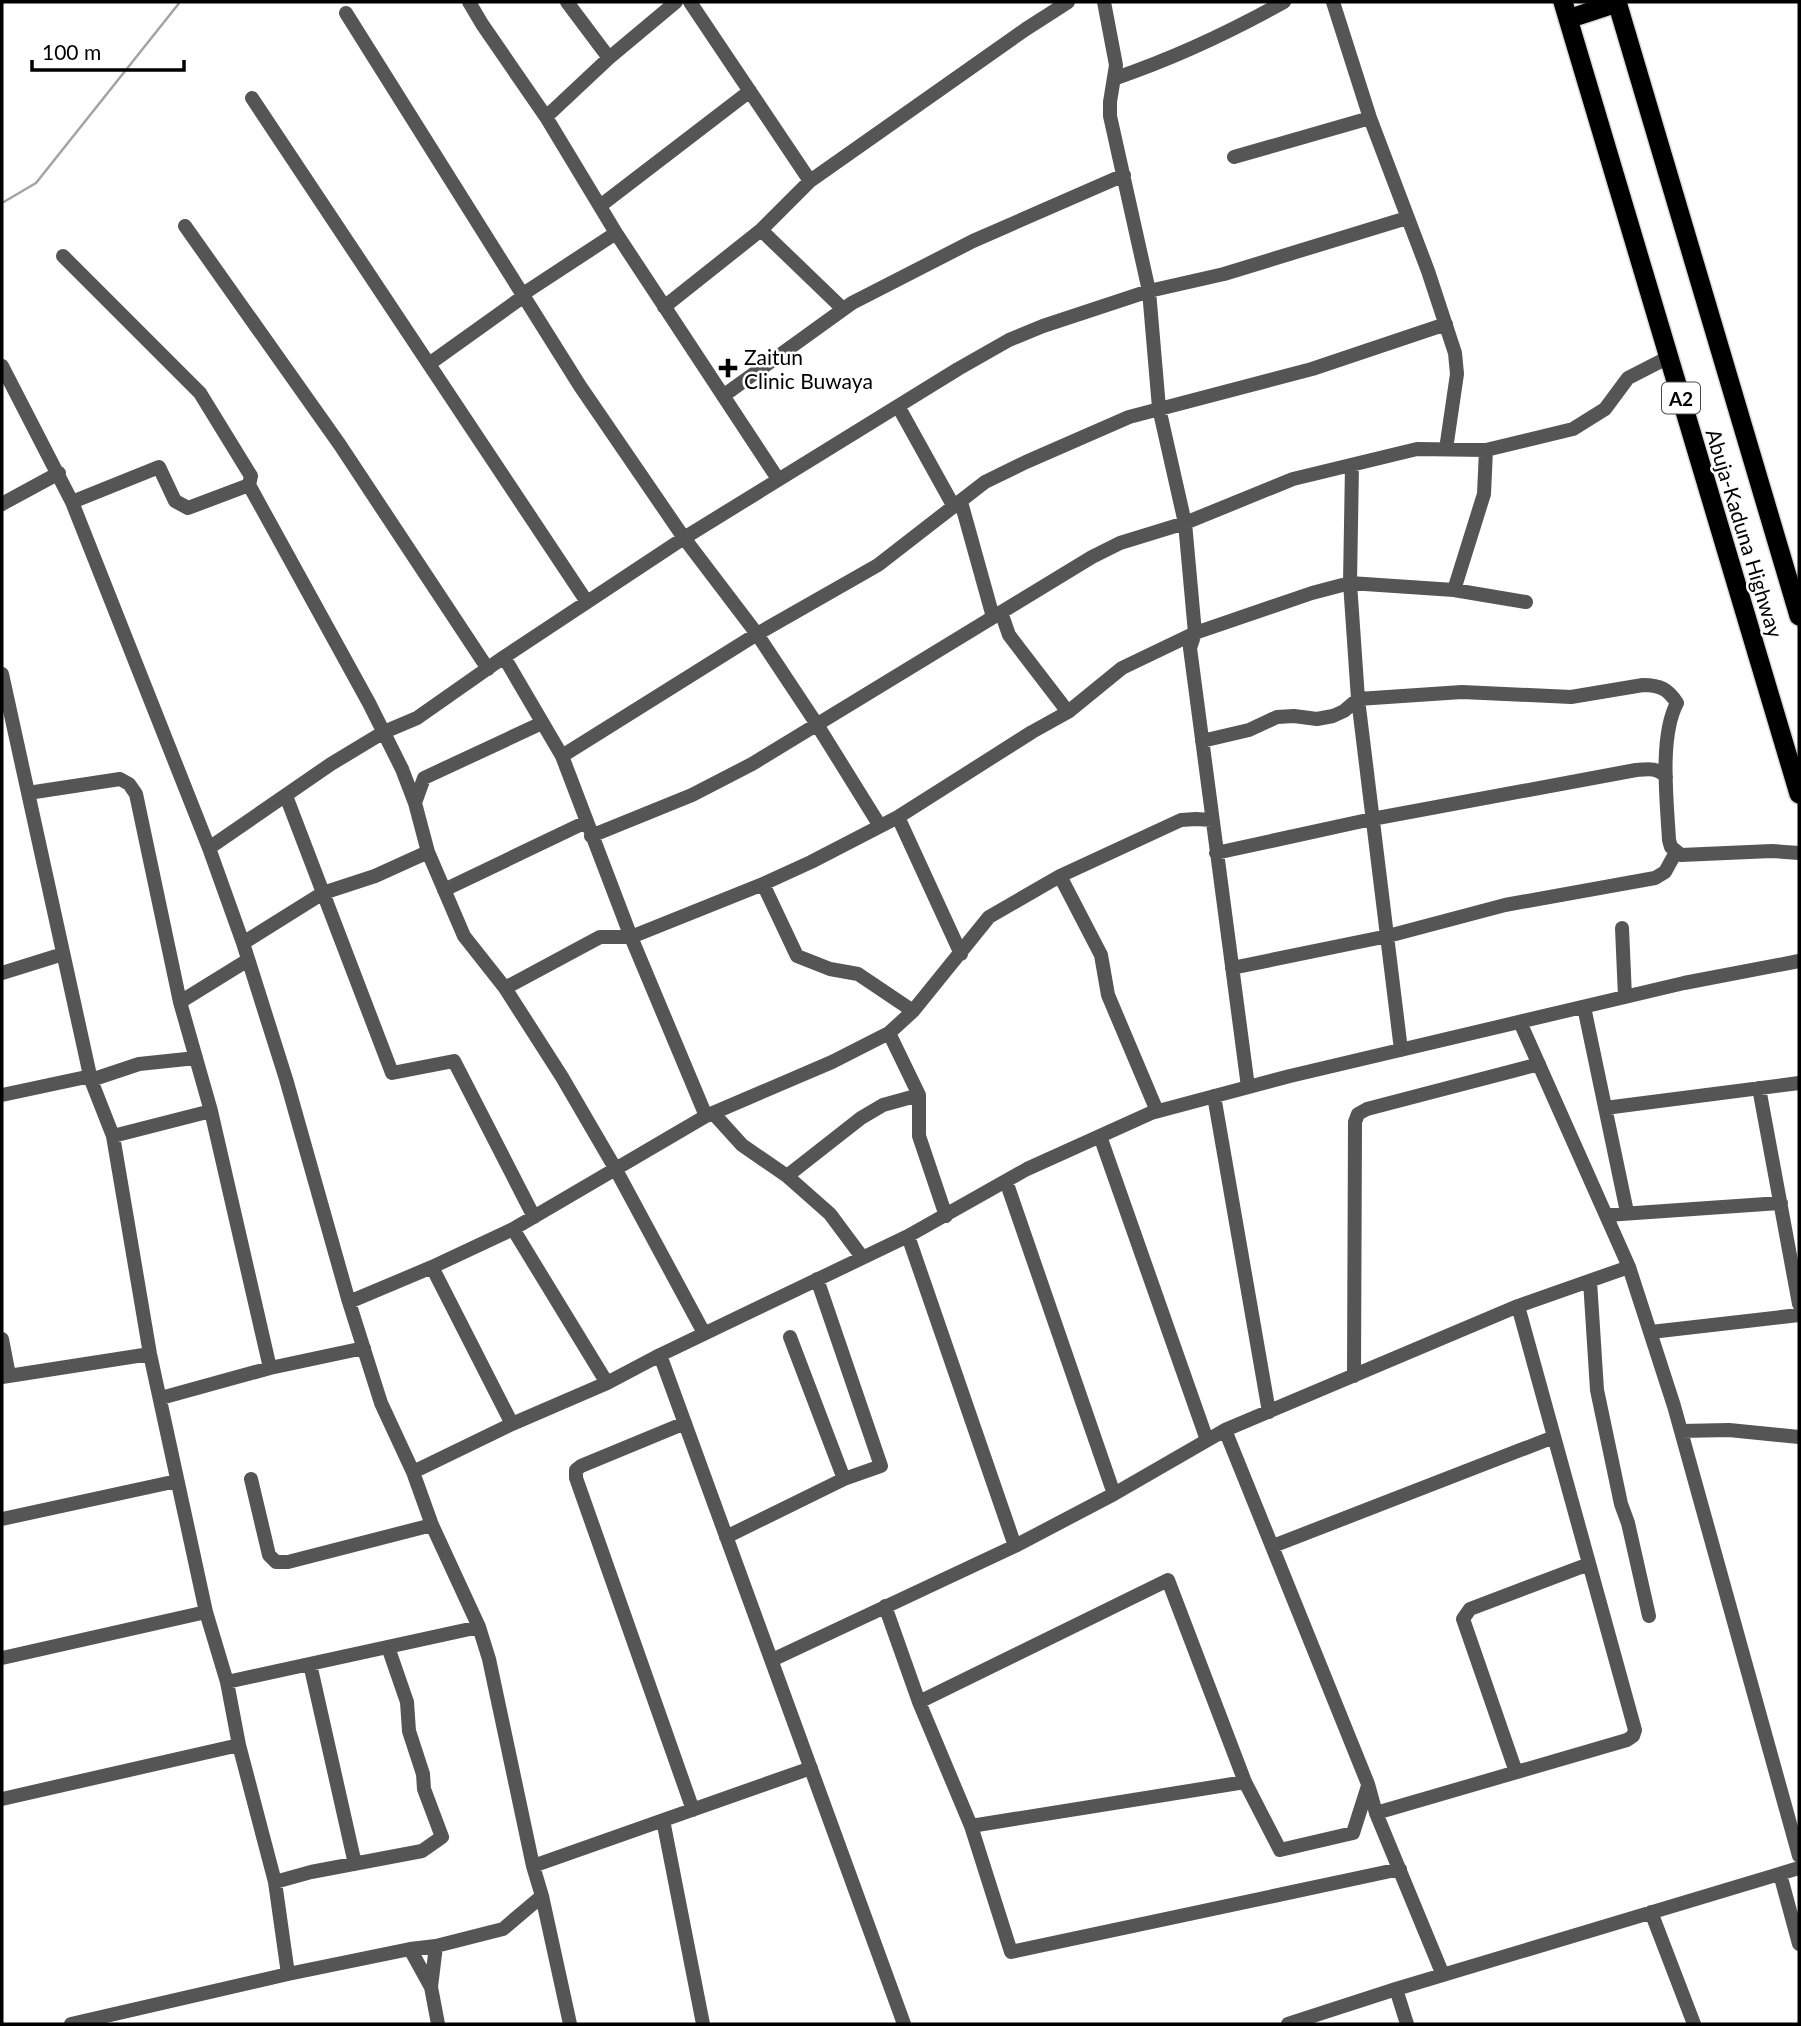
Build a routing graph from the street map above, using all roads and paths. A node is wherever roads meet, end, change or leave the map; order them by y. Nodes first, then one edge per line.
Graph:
1 (470, 2) edge
2 (567, 2) edge
3 (676, 2) edge
4 (690, 2) edge
5 (1068, 2) edge
6 (1104, 2) edge
7 (1284, 2) edge
8 (1334, 2) edge
9 (1617, 2) edge
10 (1566, 10) edge
11 (346, 13) dead end
12 (609, 58) junction
13 (1116, 78) junction
14 (750, 91) junction
15 (252, 98) dead end
16 (546, 117) junction
17 (1370, 118) junction
18 (1234, 157) dead end
19 (1124, 175) junction
20 (810, 181) junction
21 (600, 206) junction
22 (1407, 218) junction
23 (185, 226) dead end
24 (761, 230) junction
25 (616, 233) junction
26 (63, 256) dead end
27 (1149, 291) junction
28 (523, 295) junction
29 (664, 307) junction
30 (844, 309) junction
31 (1446, 324) junction
32 (1669, 358) junction
33 (429, 364) junction
34 (4, 374) edge
35 (723, 397) junction
36 (898, 406) junction
37 (1159, 408) junction
38 (1446, 449) junction
39 (1486, 450) junction
40 (1352, 466) junction
41 (59, 473) junction
42 (778, 479) junction
43 (249, 485) junction
44 (72, 502) junction
45 (2, 504) edge
46 (957, 505) junction
47 (1185, 523) junction
48 (684, 538) junction
49 (1350, 583) junction
50 (1454, 590) junction
51 (587, 602) junction
52 (1526, 602) dead end
53 (997, 615) junction
54 (1799, 616) edge
55 (1195, 633) junction
56 (757, 634) junction
57 (504, 657) junction
58 (488, 669) junction
59 (2, 674) edge
60 (1358, 699) junction
61 (1068, 712) junction
62 (542, 723) junction
63 (816, 723) junction
64 (384, 732) junction
65 (1202, 741) junction
66 (562, 756) junction
67 (402, 769) junction
68 (1666, 777) junction
69 (424, 778) junction
70 (28, 793) junction
71 (1799, 794) edge
72 (286, 796) junction
73 (415, 803) junction
74 (898, 817) junction
75 (1372, 819) junction
76 (1212, 820) junction
77 (880, 826) junction
78 (589, 829) junction
79 (209, 848) junction
80 (428, 852) junction
81 (1676, 852) junction
82 (1216, 853) junction
83 (1799, 853) edge
84 (1060, 876) junction
85 (763, 884) junction
86 (444, 890) junction
87 (323, 893) junction
88 (1622, 928) dead end
89 (1388, 936) junction
90 (631, 937) junction
91 (243, 943) junction
92 (64, 954) junction
93 (961, 954) junction
94 (248, 960) junction
95 (1799, 961) edge
96 (1232, 968) junction
97 (2, 973) edge
98 (505, 988) junction
99 (1625, 997) junction
100 (180, 1002) junction
101 (1584, 1007) junction
102 (913, 1011) junction
103 (1520, 1022) junction
104 (889, 1033) junction
105 (1401, 1050) junction
106 (196, 1058) junction
107 (1539, 1064) junction
108 (91, 1078) junction
109 (1799, 1083) edge
110 (1248, 1087) junction
111 (1759, 1088) junction
112 (2, 1094) edge
113 (919, 1095) junction
114 (1213, 1096) junction
115 (1605, 1108) junction
116 (211, 1111) junction
117 (1157, 1111) junction
118 (709, 1114) junction
119 (113, 1136) junction
120 (1100, 1136) junction
121 (615, 1168) junction
122 (787, 1176) junction
123 (1006, 1181) junction
124 (1781, 1203) junction
125 (1628, 1212) junction
126 (1607, 1215) junction
127 (946, 1216) junction
128 (534, 1217) junction
129 (513, 1229) junction
130 (908, 1236) junction
131 (862, 1257) junction
132 (432, 1267) junction
133 (1629, 1267) junction
134 (817, 1279) junction
135 (1590, 1281) junction
136 (349, 1302) junction
137 (1799, 1304) edge
138 (1518, 1306) junction
139 (1799, 1315) edge
140 (1651, 1332) junction
141 (704, 1333) junction
142 (790, 1338) dead end
143 (2, 1339) edge
144 (364, 1348) junction
145 (150, 1353) junction
146 (660, 1354) junction
147 (270, 1368) junction
148 (6, 1376) edge
149 (1354, 1376) junction
150 (607, 1383) junction
151 (161, 1398) junction
152 (1269, 1412) junction
153 (1799, 1420) edge
154 (685, 1423) junction
155 (512, 1424) junction
156 (1225, 1430) junction
157 (1681, 1431) junction
158 (1799, 1436) edge
159 (1554, 1437) junction
160 (1207, 1440) junction
161 (413, 1472) junction
162 (251, 1479) dead end
163 (844, 1479) junction
164 (177, 1481) junction
165 (1114, 1493) junction
166 (2, 1520) edge
167 (432, 1525) junction
168 (726, 1537) junction
169 (1015, 1546) junction
170 (1273, 1546) junction
171 (1589, 1564) junction
172 (885, 1606) junction
173 (206, 1612) junction
174 (1649, 1616) dead end
175 (479, 1627) junction
176 (388, 1647) junction
177 (2, 1658) edge
178 (772, 1660) junction
179 (310, 1664) junction
180 (227, 1682) junction
181 (919, 1702) junction
182 (239, 1745) junction
183 (811, 1768) junction
184 (1516, 1772) junction
185 (1245, 1782) junction
186 (1368, 1784) junction
187 (2, 1798) edge
188 (693, 1810) junction
189 (1376, 1813) junction
190 (663, 1820) junction
191 (971, 1826) junction
192 (1799, 1856) edge
193 (355, 1864) junction
194 (533, 1867) junction
195 (1799, 1868) edge
196 (1400, 1869) junction
197 (1780, 1874) junction
198 (275, 1882) junction
199 (542, 1896) junction
200 (1651, 1912) junction
201 (1799, 1944) edge
202 (436, 1947) junction
203 (410, 1949) junction
204 (288, 1974) junction
205 (1443, 1975) junction
206 (430, 1987) junction
207 (1396, 1989) junction
208 (71, 2024) edge
209 (438, 2024) edge
210 (570, 2024) edge
211 (704, 2024) edge
212 (904, 2024) edge
213 (1288, 2024) edge
214 (1407, 2024) edge
215 (1694, 2024) edge

1 - 16 street
2 - 12 street
3 - 12 street
4 - 14 street
5 - 20 street
6 - 13 street
7 - 13 street
8 - 17 street
9 - 10 highway
9 - 54 highway, Abuja-Kaduna Highway / A2
10 - 32 highway, Abuja-Kaduna Highway / A2
11 - 28 street
12 - 16 street
13 - 19 street
14 - 20 street
14 - 21 street
15 - 33 street
16 - 21 street
17 - 18 street
17 - 22 street
19 - 27 street
19 - 30 street
20 - 24 street
21 - 25 street
22 - 27 street
22 - 31 street
23 - 58 street
24 - 29 street
24 - 30 street
25 - 28 street
25 - 29 street
26 - 43 street
27 - 36 street
27 - 37 street
28 - 33 street
28 - 48 street
29 - 35 street
30 - 35 street
31 - 37 street
31 - 38 street
32 - 39 street
32 - 71 highway, Abuja-Kaduna Highway / A2
33 - 51 street
34 - 41 street
35 - 42 street
36 - 42 street
36 - 46 street
37 - 46 street
37 - 47 street
38 - 39 street
38 - 40 street
39 - 50 street
40 - 47 street
40 - 49 street
41 - 44 street
41 - 45 street
42 - 48 street
43 - 44 street
43 - 64 street
44 - 79 street
46 - 53 street
46 - 56 street
47 - 53 street
47 - 55 street
48 - 51 street
48 - 56 street
49 - 50 street
49 - 55 street
49 - 60 street
50 - 52 street
51 - 57 street
53 - 61 street
53 - 63 street
55 - 61 street
55 - 65 street
56 - 63 street
56 - 66 street
57 - 58 street
57 - 62 street
58 - 64 street
59 - 70 street
60 - 65 street
60 - 68 street
60 - 75 street
61 - 74 street
62 - 66 street
62 - 69 street
63 - 77 street
63 - 78 street
64 - 67 street
64 - 72 street
65 - 76 street
66 - 78 street
67 - 69 street
67 - 73 street
68 - 75 street
68 - 81 street
69 - 73 street
70 - 92 street
70 - 100 street
72 - 79 street
72 - 87 street
73 - 80 street
74 - 77 street
74 - 93 street
75 - 82 street
75 - 89 street
76 - 82 street
76 - 84 street
77 - 85 street
78 - 86 street
78 - 90 street
79 - 91 street
80 - 86 street
80 - 87 street
81 - 83 street
81 - 89 street
82 - 96 street
84 - 93 street
84 - 117 street
85 - 90 street
85 - 102 street
86 - 98 street
87 - 91 street
87 - 128 street
88 - 99 street
89 - 96 street
89 - 105 street
90 - 98 street
90 - 118 street
91 - 94 street
92 - 97 street
92 - 108 street
93 - 102 street
94 - 100 street
94 - 136 street
95 - 99 street
96 - 110 street
98 - 121 street
99 - 101 street
100 - 106 street
101 - 103 street
101 - 115 street
102 - 104 street
103 - 105 street
103 - 107 street
104 - 113 street
104 - 118 street
105 - 110 street
106 - 108 street
106 - 116 street
107 - 126 street
107 - 149 street
108 - 112 street
108 - 119 street
109 - 111 street
110 - 114 street
111 - 115 street
111 - 124 street
113 - 122 street
113 - 127 street
114 - 117 street
114 - 152 street
115 - 125 street
116 - 119 street
116 - 147 street
117 - 120 street
118 - 121 street
118 - 122 street
119 - 145 street
120 - 123 street
120 - 160 street
121 - 128 street
121 - 141 street
122 - 131 street
123 - 127 street
123 - 165 street
124 - 125 street
124 - 137 street
125 - 126 street
126 - 133 street
127 - 130 street
128 - 129 street
129 - 132 street
129 - 150 street
130 - 131 street
130 - 169 street
131 - 134 street
132 - 136 street
132 - 155 street
133 - 135 street
133 - 140 street
134 - 141 street
134 - 163 street
135 - 138 street
135 - 174 street
136 - 144 street
138 - 149 street
138 - 159 street
139 - 140 street
140 - 157 street
141 - 146 street
142 - 163 street
143 - 148 street
144 - 147 street
144 - 161 street
145 - 148 street
145 - 151 street
146 - 150 street
146 - 154 street
147 - 151 street
149 - 152 street
150 - 155 street
151 - 164 street
152 - 156 street
153 - 158 street
154 - 168 street
154 - 188 street
155 - 161 street
156 - 160 street
156 - 170 street
157 - 158 street
157 - 192 street
159 - 170 street
159 - 171 street
160 - 165 street
161 - 167 street
162 - 167 street
163 - 168 street
164 - 166 street
164 - 173 street
165 - 169 street
167 - 175 street
168 - 178 street
169 - 172 street
170 - 186 street
171 - 184 street
171 - 184 street
172 - 178 street
172 - 181 street
173 - 177 street
173 - 180 street
175 - 176 street
175 - 194 street
176 - 179 street
176 - 193 street
178 - 183 street
179 - 180 street
179 - 193 street
180 - 182 street
181 - 185 street
181 - 191 street
182 - 187 street
182 - 198 street
183 - 188 street
183 - 212 street
184 - 189 street
185 - 186 street
185 - 191 street
186 - 189 street
188 - 190 street
189 - 196 street
190 - 194 street
190 - 211 street
191 - 196 street
193 - 198 street
194 - 199 street
195 - 197 street
196 - 205 street
197 - 200 street
197 - 201 street
198 - 204 street
199 - 202 street
199 - 210 street
200 - 205 street
200 - 215 street
202 - 203 street
202 - 206 street
203 - 204 street
203 - 206 street
204 - 208 street
205 - 207 street
206 - 209 street
207 - 213 street
207 - 214 street

